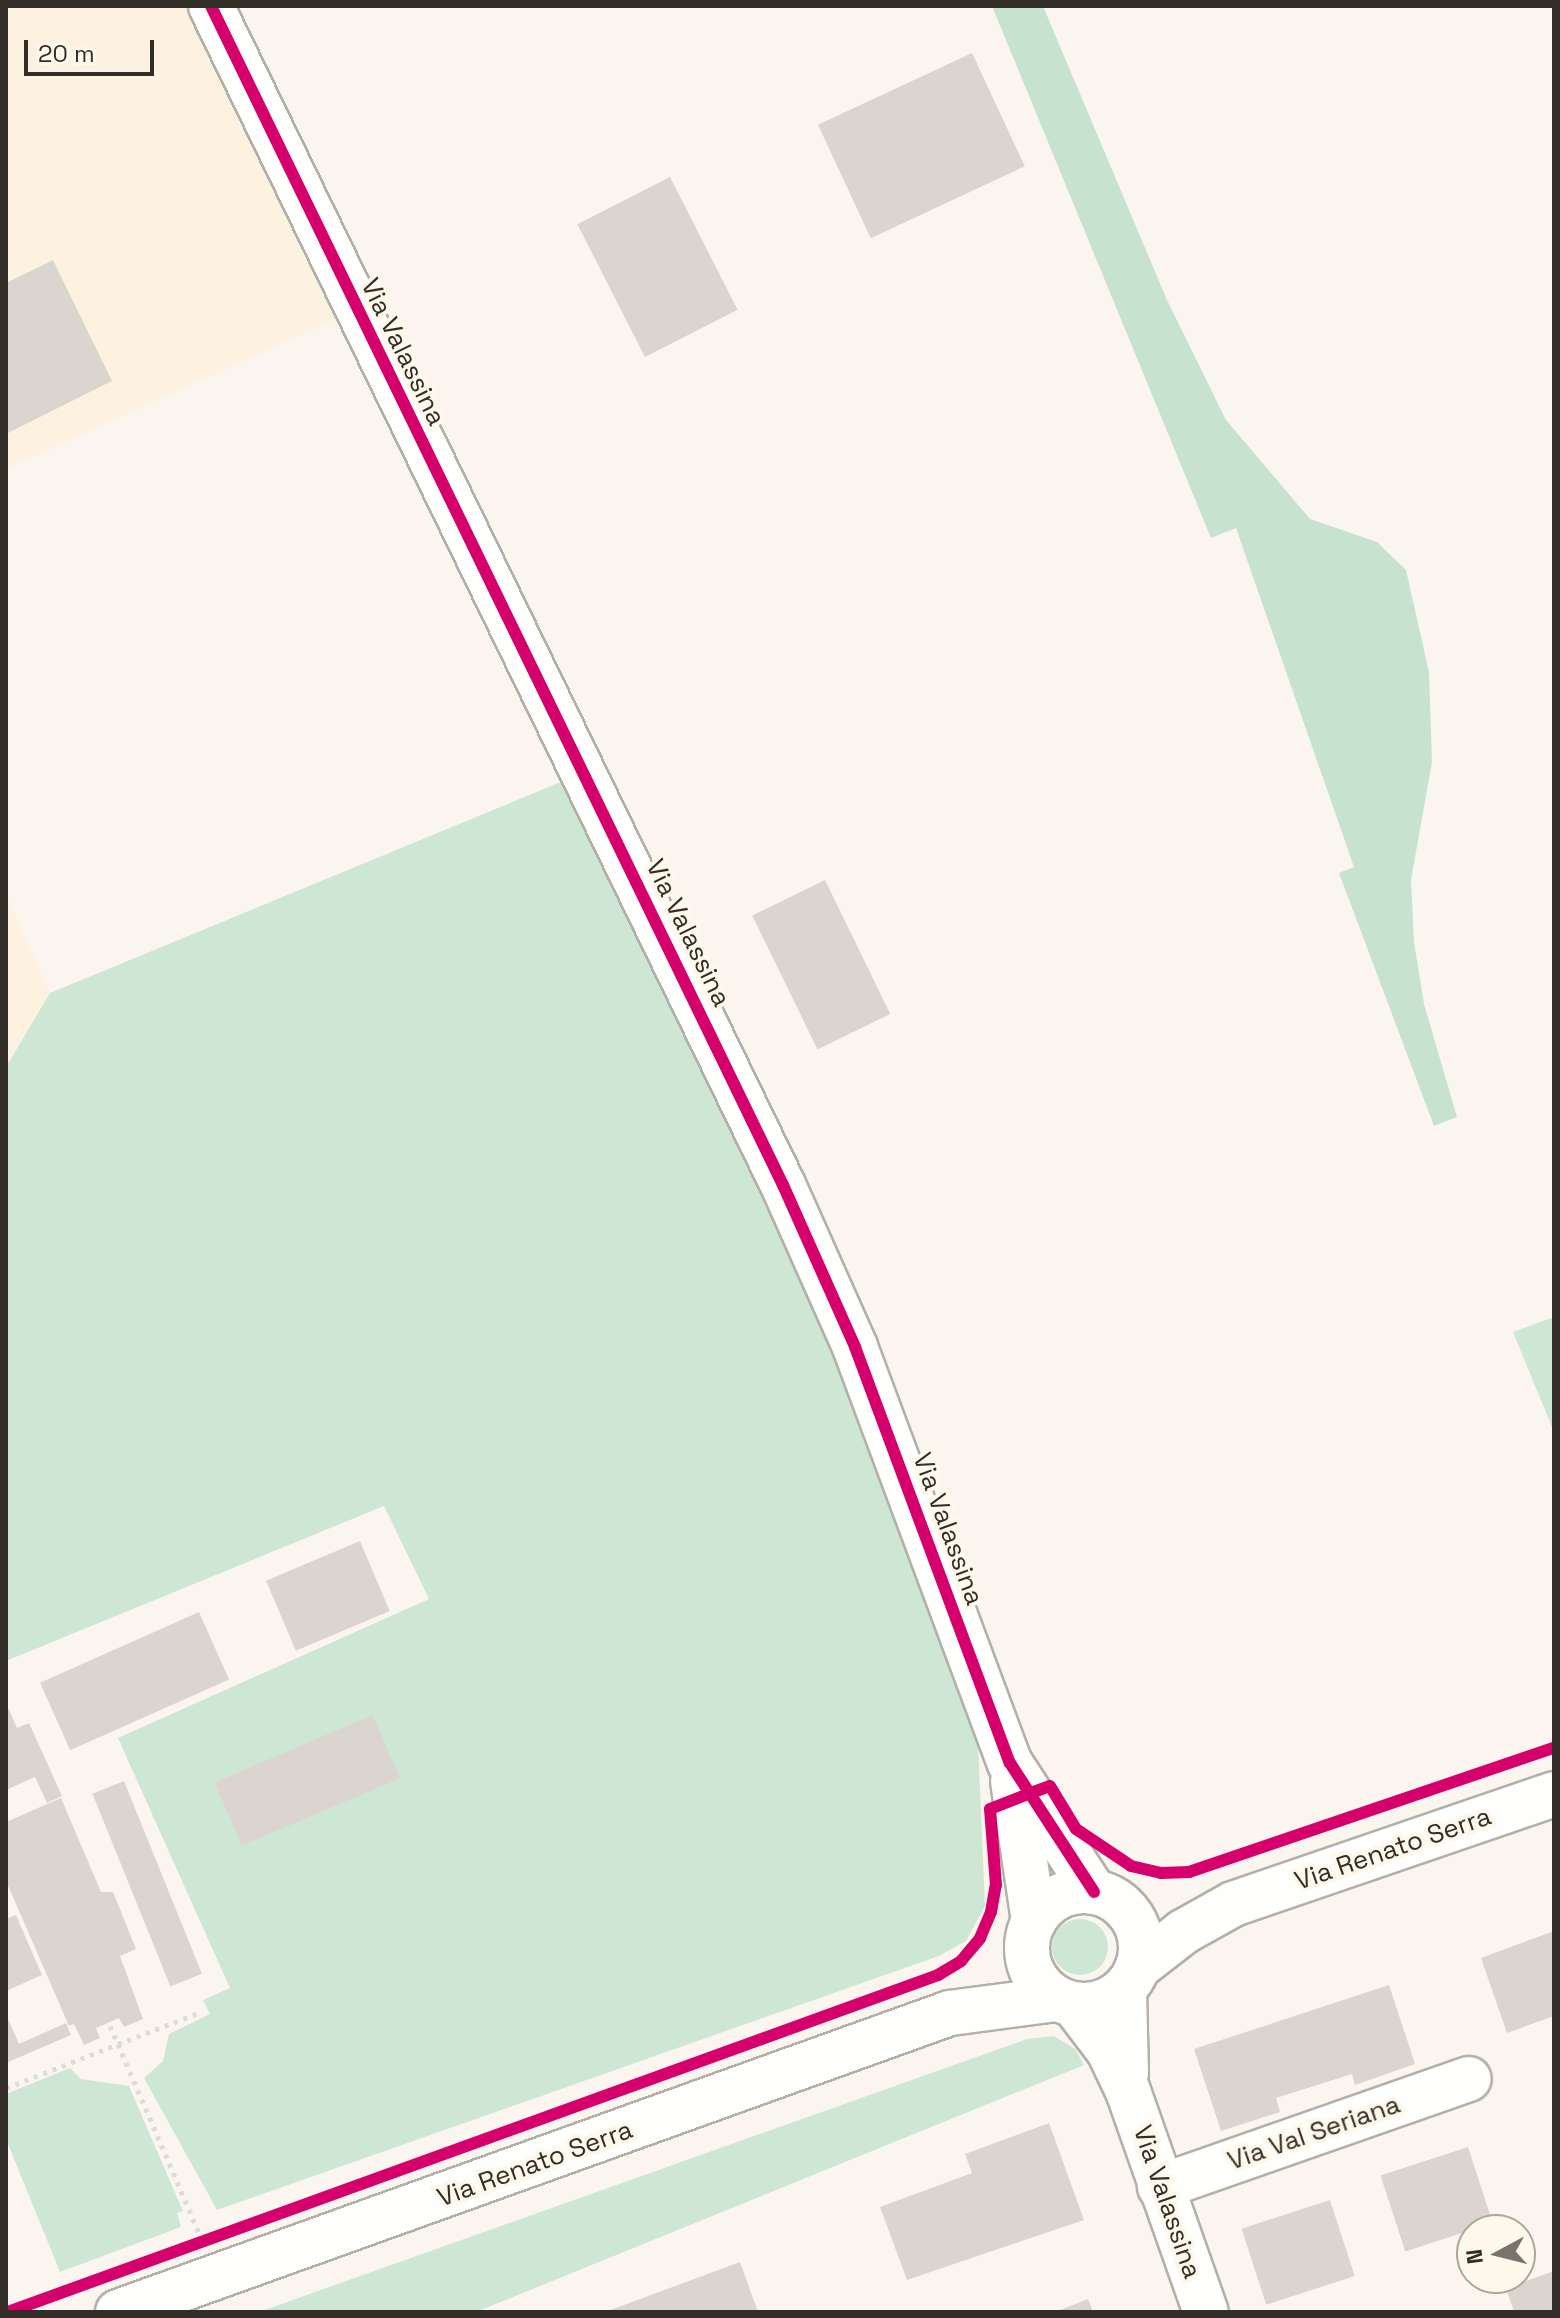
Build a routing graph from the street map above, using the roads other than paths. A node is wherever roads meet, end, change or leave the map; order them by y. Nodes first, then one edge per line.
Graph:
1 (211, 6) edge
2 (1010, 1763) junction
3 (1554, 1794) edge
4 (1106, 1897) junction
5 (1233, 1904) junction
6 (1031, 1930) junction
7 (1130, 1979) junction
8 (1066, 2002) junction
9 (950, 2013) junction
10 (1469, 2079) dead end
11 (1128, 2091) junction
12 (1160, 2187) junction
13 (118, 2312) edge
14 (1206, 2312) edge

1 - 2 street, Via Valassina
2 - 4 street, Via Valassina
2 - 6 street, Via Valassina
3 - 5 street, Via Renato Serra
4 - 5 street, Via Renato Serra
4 - 6 street
4 - 7 street
5 - 7 street, Via Renato Serra
6 - 8 street
6 - 9 street, Via Renato Serra
7 - 8 street
7 - 11 street, Via Valassina
8 - 9 street, Via Renato Serra
8 - 11 street, Via Valassina
9 - 13 street, Via Renato Serra
10 - 12 street, Via Val Seriana
11 - 12 street, Via Valassina
12 - 14 street, Via Valassina

